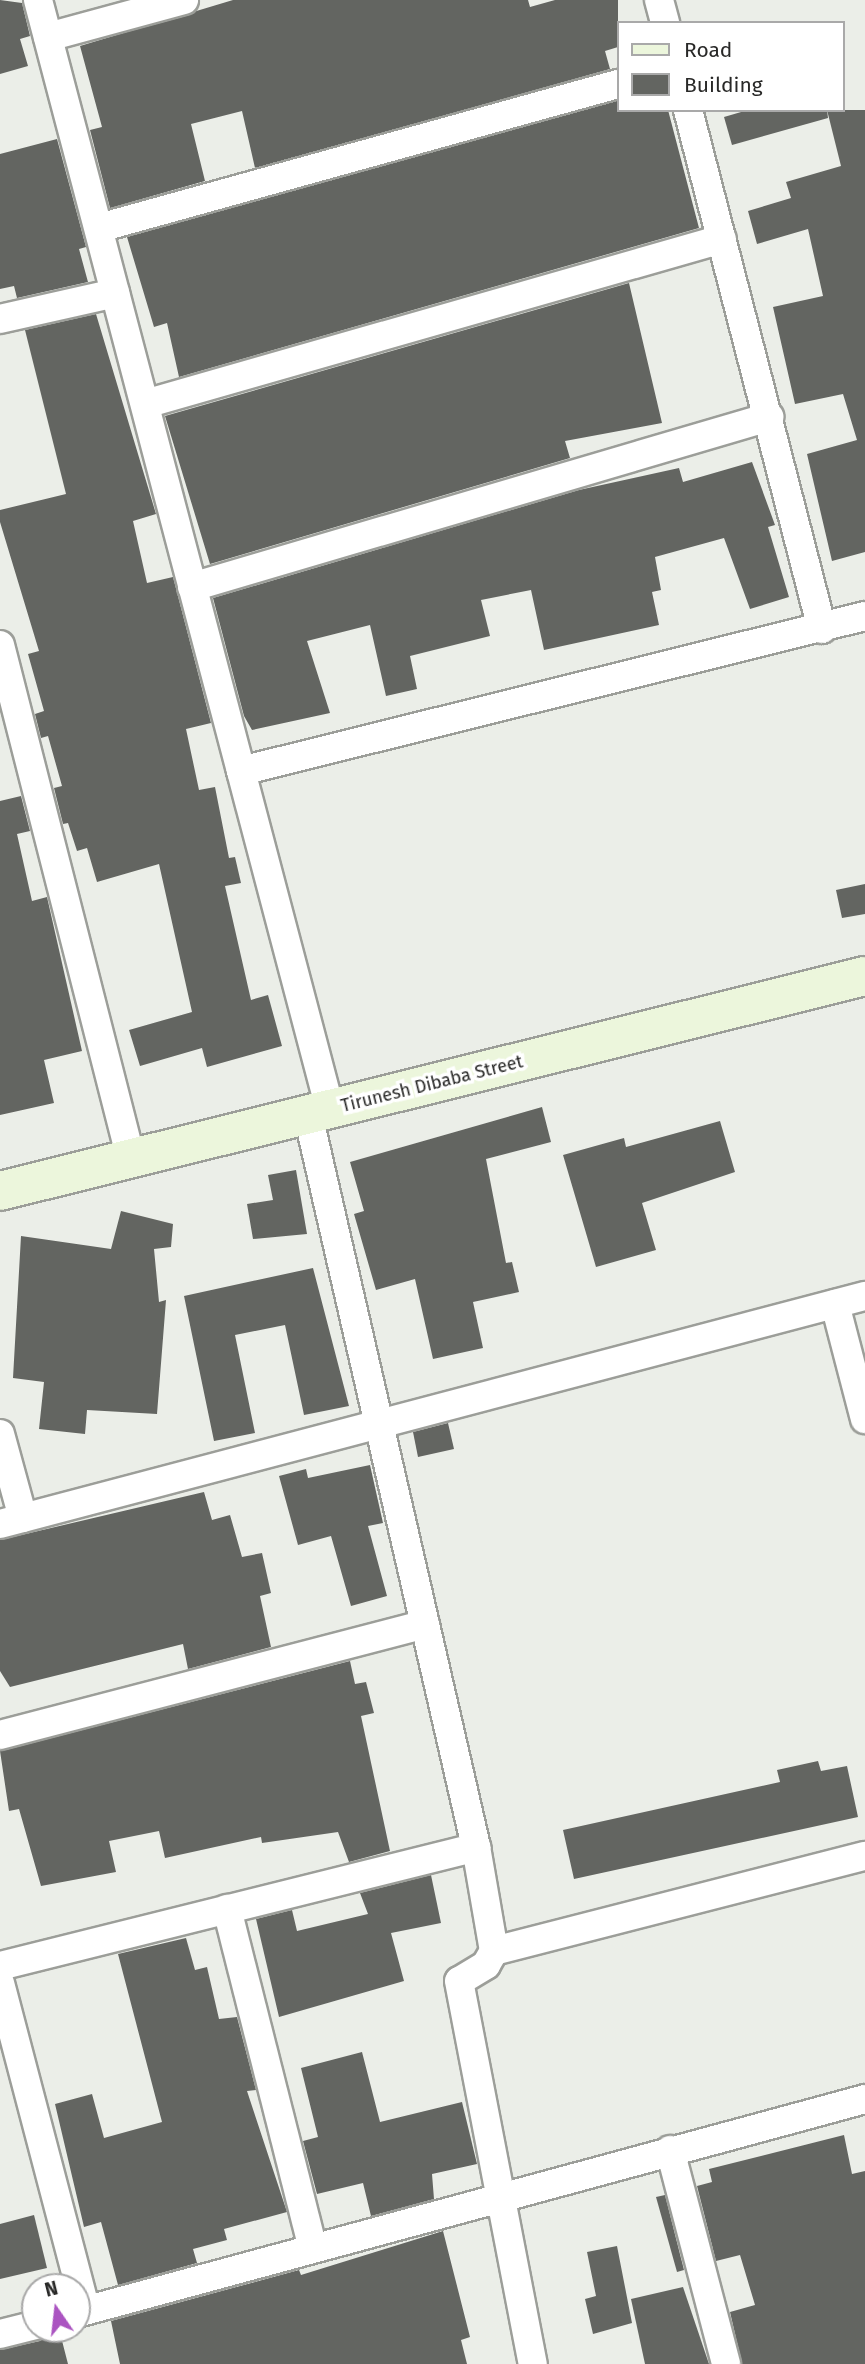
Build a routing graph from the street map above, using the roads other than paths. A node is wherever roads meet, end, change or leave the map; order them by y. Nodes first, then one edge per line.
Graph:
1 (38, 0) edge
2 (184, 0) edge
3 (659, 0) edge
4 (664, 21) edge
5 (48, 37) junction
6 (616, 85) edge
7 (689, 112) edge
8 (99, 228) junction
9 (722, 239) junction
10 (115, 293) junction
11 (0, 319) edge
12 (145, 404) junction
13 (769, 417) junction
14 (192, 587) junction
15 (865, 616) edge
16 (822, 629) junction
17 (0, 645) edge
18 (241, 771) junction
19 (865, 976) edge
20 (319, 1112) junction
21 (131, 1159) junction
22 (0, 1191) edge
23 (865, 1297) edge
24 (835, 1304) junction
25 (865, 1419) edge
26 (379, 1420) junction
27 (0, 1434) edge
28 (11, 1521) edge
29 (425, 1625) junction
30 (0, 1735) edge
31 (476, 1846) junction
32 (865, 1856) edge
33 (227, 1909) junction
34 (494, 1951) junction
35 (0, 1966) edge
36 (0, 1983) edge
37 (864, 2102) edge
38 (670, 2150) junction
39 (497, 2197) junction
40 (313, 2248) junction
41 (72, 2273) edge
42 (91, 2310) edge
43 (21, 2329) edge
44 (0, 2334) edge
45 (533, 2364) edge
46 (726, 2364) edge

1 - 5 street
2 - 5 street
3 - 4 street
5 - 8 street
6 - 8 street
7 - 9 street
8 - 10 street
9 - 12 street
9 - 13 street
10 - 11 street
10 - 12 street
12 - 14 street
13 - 14 street
13 - 16 street
14 - 18 street
15 - 16 street
16 - 18 street
17 - 21 street
18 - 20 street
19 - 20 main road, Tirunesh Dibaba Street
20 - 21 main road, Tirunesh Dibaba Street
20 - 26 street
21 - 22 main road, Tirunesh Dibaba Street
23 - 24 street
24 - 25 street
24 - 26 street
26 - 28 street
26 - 29 street
27 - 28 street
29 - 30 street
29 - 31 street
31 - 33 street
31 - 34 street
32 - 34 street
33 - 35 street
33 - 40 street
34 - 39 street
36 - 41 street
37 - 38 street
38 - 39 street
38 - 46 street
39 - 40 street
39 - 45 street
40 - 42 street
43 - 44 street

